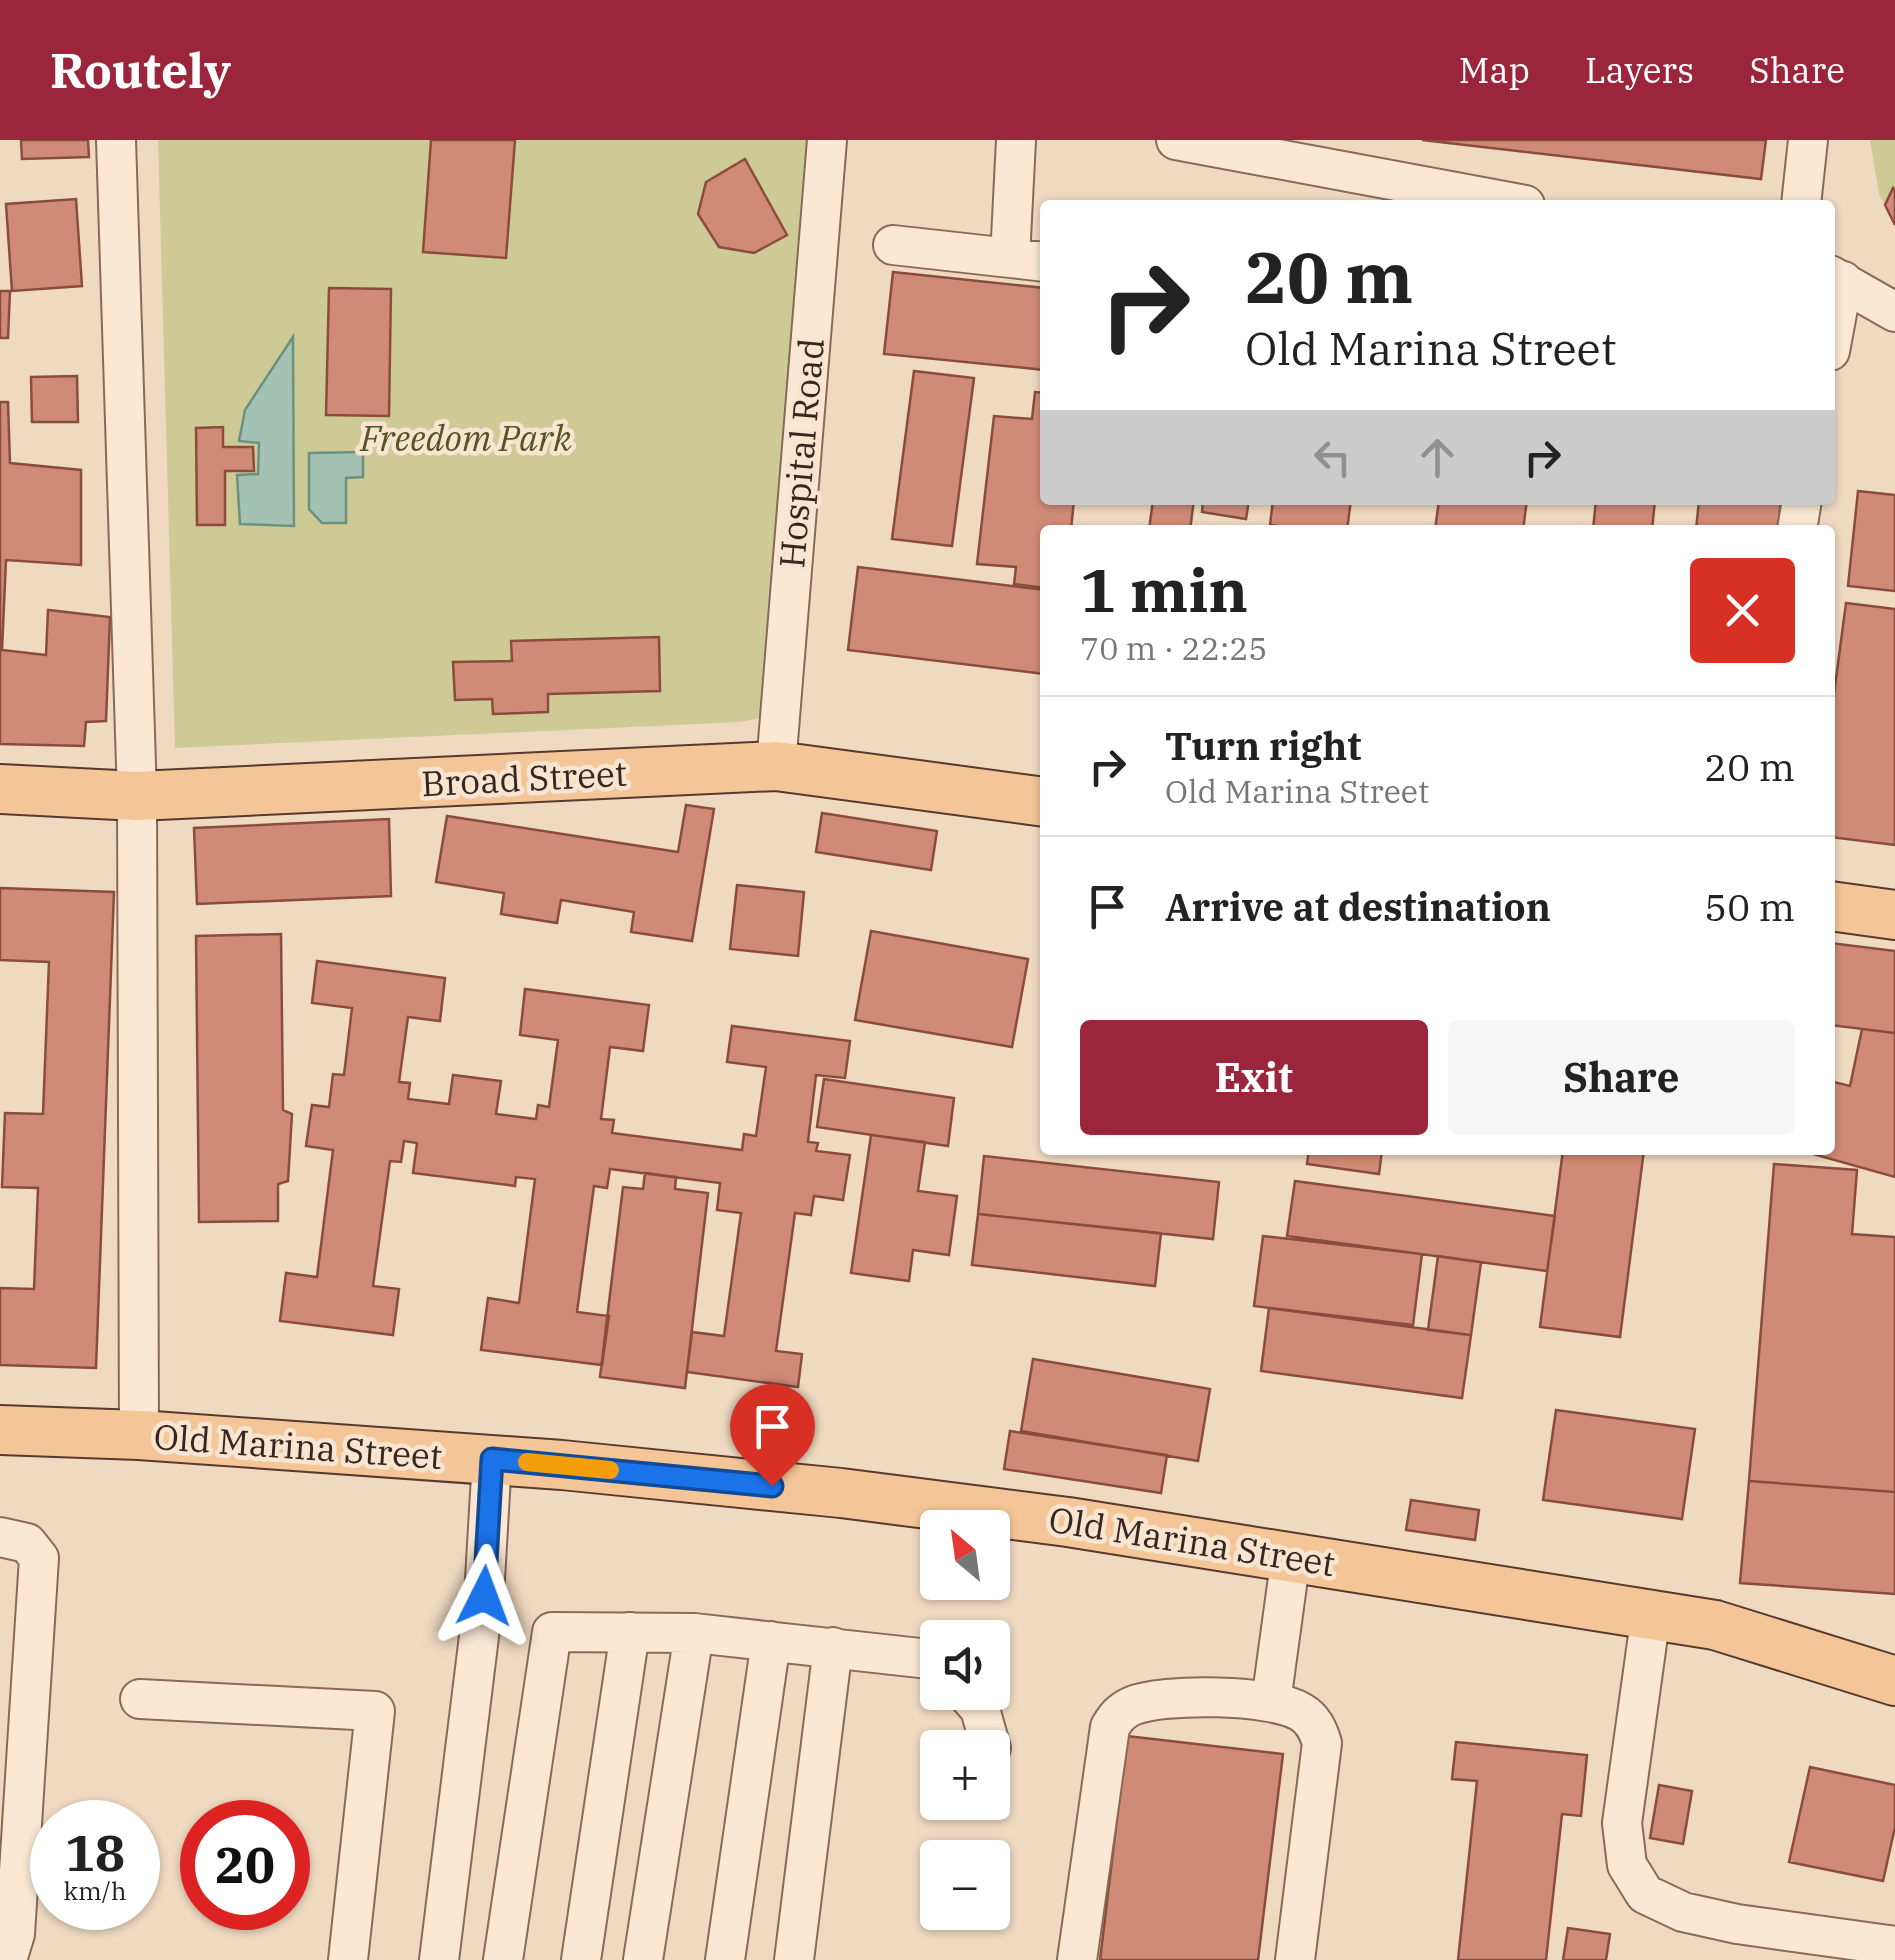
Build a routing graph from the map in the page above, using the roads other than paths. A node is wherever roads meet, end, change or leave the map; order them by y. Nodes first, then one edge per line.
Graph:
1 (116, 140) edge
2 (827, 140) edge
3 (1016, 140) edge
4 (1176, 140) edge
5 (1808, 140) edge
6 (1498, 200) edge
7 (1802, 200) edge
8 (893, 246) dead end
9 (1027, 260) edge
10 (1836, 278) edge
11 (1895, 312) edge
12 (776, 766) junction
13 (0, 789) edge
14 (138, 796) junction
15 (1040, 801) edge
16 (1835, 907) edge
17 (1895, 915) edge
18 (0, 1430) edge
19 (140, 1436) junction
20 (492, 1459) junction
21 (0, 1537) edge
22 (1291, 1556) junction
23 (1652, 1614) junction
24 (630, 1632) junction
25 (694, 1632) junction
26 (771, 1641) junction
27 (833, 1647) junction
28 (920, 1658) edge
29 (1895, 1681) edge
30 (140, 1699) dead end
31 (1272, 1702) junction
32 (1895, 1946) edge
33 (7, 1960) edge
34 (348, 1960) edge
35 (439, 1960) edge
36 (503, 1960) edge
37 (581, 1960) edge
38 (643, 1960) edge
39 (725, 1960) edge
40 (794, 1960) edge
41 (1077, 1960) edge
42 (1295, 1960) edge

1 - 14 street
2 - 12 street, Hospital Road
3 - 9 street
4 - 6 street
5 - 7 street
8 - 9 street
10 - 11 street
12 - 14 main road, Broad Street
12 - 15 main road, Broad Street
13 - 14 main road, Broad Street
14 - 19 street
16 - 17 main road
18 - 19 main road, Old Marina Street
19 - 20 main road, Old Marina Street
20 - 22 main road, Old Marina Street
20 - 35 street
21 - 33 street
22 - 23 main road, Old Marina Street
22 - 31 street
23 - 29 main road, Old Marina Street
23 - 32 street
24 - 25 street
24 - 36 street
24 - 37 street
25 - 26 street
25 - 38 street
26 - 27 street
26 - 39 street
27 - 28 street
27 - 40 street
30 - 34 street
31 - 41 street
31 - 42 street

